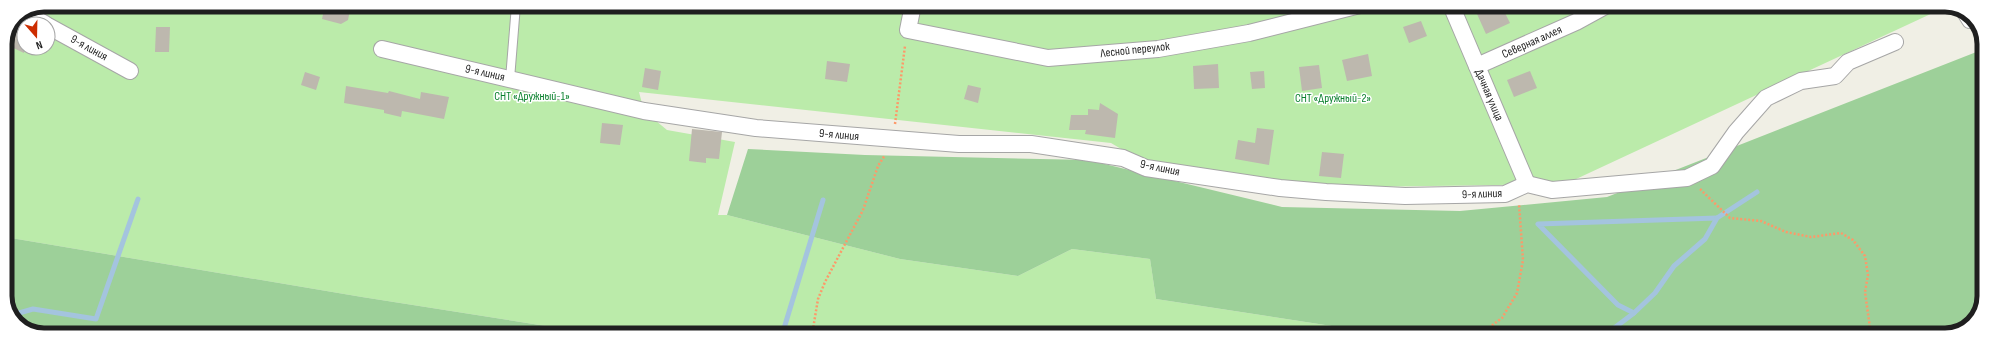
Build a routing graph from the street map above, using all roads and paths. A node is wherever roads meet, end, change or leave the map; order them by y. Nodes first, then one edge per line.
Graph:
1 (515, 12) edge
2 (912, 12) edge
3 (1332, 12) edge
4 (1454, 12) edge
5 (1594, 12) edge
6 (56, 30) edge
7 (908, 30) junction
8 (1895, 42) dead end
9 (382, 49) dead end
10 (1477, 66) junction
11 (130, 71) dead end
12 (510, 79) junction
13 (893, 140) junction
14 (1687, 178) junction
15 (1527, 184) junction
16 (813, 328) edge
17 (1488, 328) edge
18 (1870, 328) edge

1 - 12 lane
2 - 7 street
3 - 7 street, Лесной переулок
4 - 10 street, Дачная улица
5 - 10 street, Северная аллея
6 - 11 street, 9-я линия
7 - 13 path
8 - 14 street
9 - 12 street, 9-я линия
10 - 15 street, Дачная улица
12 - 13 street, 9-я линия
13 - 15 street, 9-я линия
13 - 16 path
14 - 15 street
14 - 18 path
15 - 17 path

